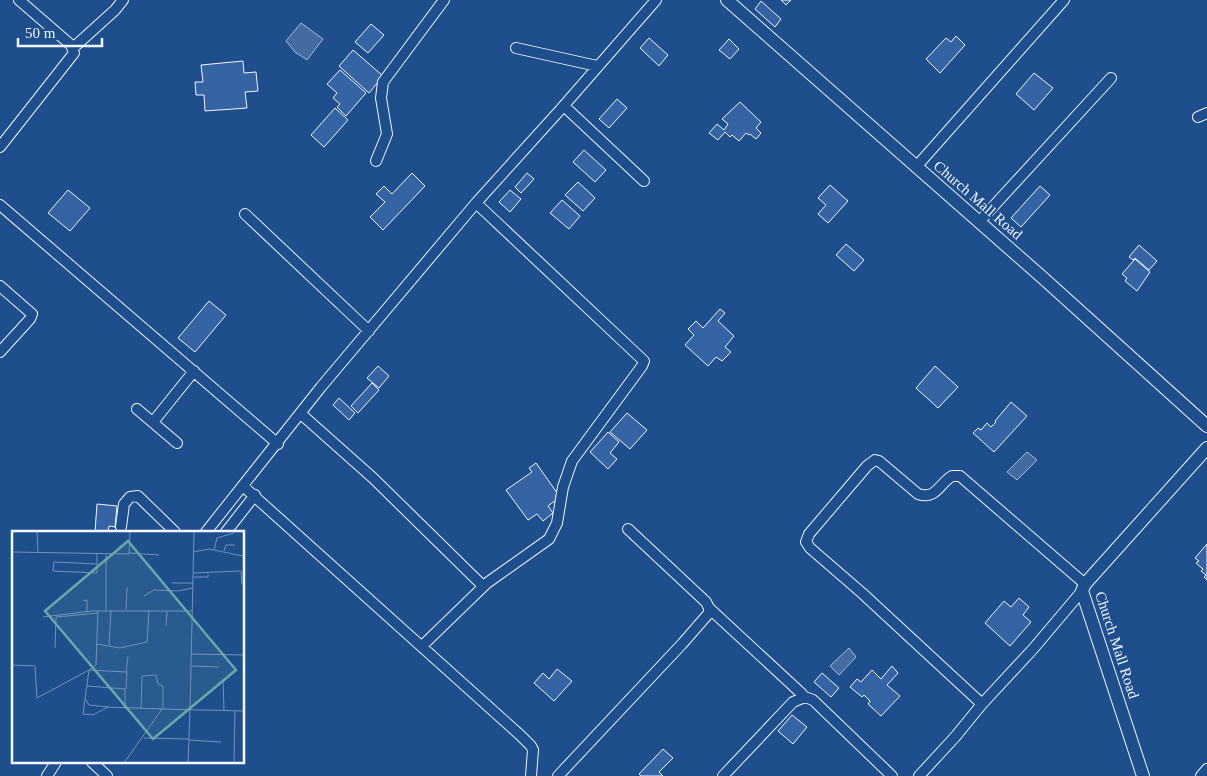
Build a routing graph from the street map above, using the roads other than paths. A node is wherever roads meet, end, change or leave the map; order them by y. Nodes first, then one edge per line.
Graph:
1 (19, 0) edge
2 (123, 0) edge
3 (444, 0) edge
4 (656, 0) edge
5 (727, 0) edge
6 (1064, 0) edge
7 (73, 48) junction
8 (516, 48) dead end
9 (597, 66) junction
10 (1111, 78) dead end
11 (564, 106) junction
12 (0, 147) edge
13 (376, 161) dead end
14 (916, 167) junction
15 (644, 181) dead end
16 (476, 203) junction
17 (0, 205) edge
18 (245, 214) dead end
19 (979, 222) junction
20 (0, 286) edge
21 (369, 331) junction
22 (0, 352) edge
23 (194, 371) junction
24 (137, 409) dead end
25 (301, 414) junction
26 (153, 422) junction
27 (1207, 426) edge
28 (177, 443) dead end
29 (278, 444) junction
30 (1207, 448) edge
31 (244, 487) junction
32 (254, 495) junction
33 (121, 527) dead end
34 (628, 529) dead end
35 (174, 531) edge
36 (207, 531) edge
37 (227, 531) edge
38 (483, 586) junction
39 (1084, 587) junction
40 (710, 608) junction
41 (422, 646) junction
42 (802, 694) dead end
43 (982, 704) junction
44 (55, 764) edge
45 (94, 764) edge
46 (1207, 769) edge
47 (47, 776) edge
48 (107, 776) edge
49 (531, 776) edge
50 (558, 776) edge
51 (723, 776) edge
52 (892, 776) edge
53 (919, 776) edge
54 (1143, 776) edge
55 (1202, 776) edge

1 - 7 street
2 - 7 street
3 - 13 street
4 - 9 street
5 - 14 street, Church Mall Road
6 - 14 street
7 - 12 street
8 - 9 street
9 - 11 street
10 - 19 street
11 - 15 street
11 - 16 street
14 - 19 street, Church Mall Road
16 - 21 street
16 - 38 street
17 - 23 street
18 - 21 street
19 - 27 street, Church Mall Road
20 - 22 street
21 - 25 street
23 - 26 street
23 - 29 street
24 - 26 street
25 - 29 street
25 - 38 street
26 - 28 street
29 - 31 street
30 - 39 street, Church Mall Road
31 - 32 street
31 - 36 street
32 - 37 street
32 - 41 street
33 - 35 street
34 - 40 street
38 - 41 street
39 - 43 street
39 - 43 street
39 - 54 street, Church Mall Road
40 - 42 street
40 - 50 street
41 - 49 street
43 - 53 street
44 - 47 street
45 - 48 street
46 - 55 street
51 - 52 street

